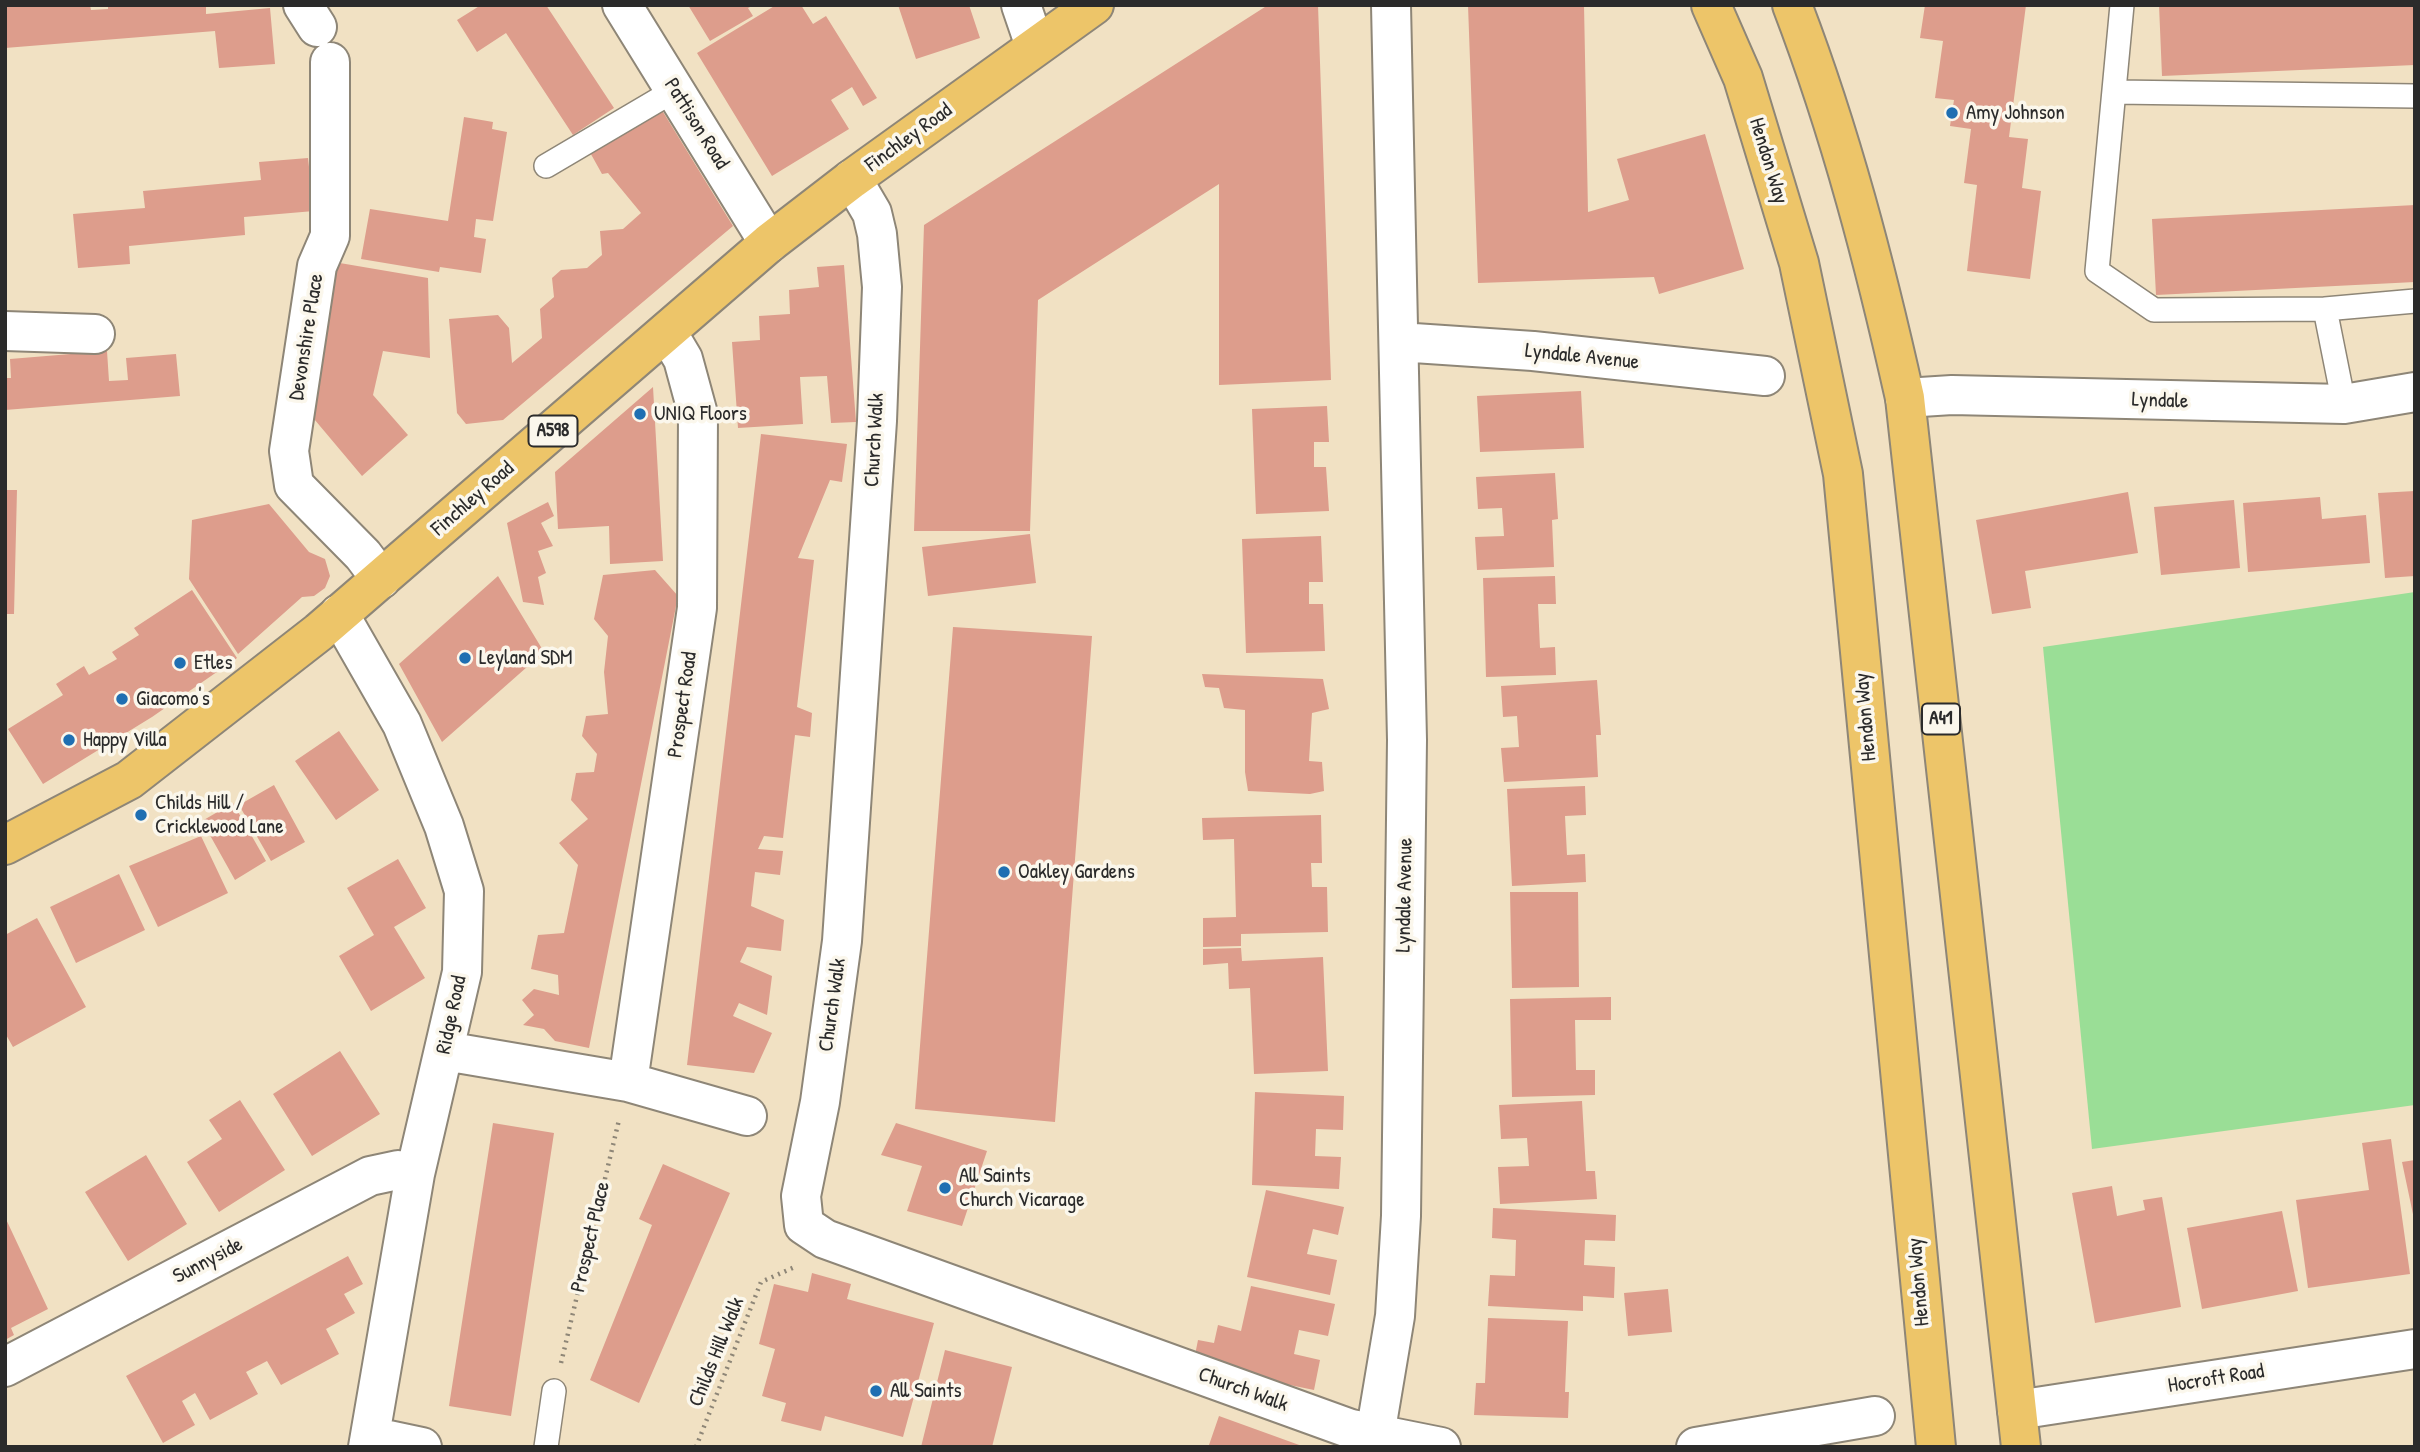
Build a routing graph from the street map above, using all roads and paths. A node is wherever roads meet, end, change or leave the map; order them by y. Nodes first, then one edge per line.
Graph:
1 (622, 5) edge
2 (1021, 5) edge
3 (1094, 5) edge
4 (1391, 5) edge
5 (1711, 5) edge
6 (1792, 5) edge
7 (2122, 5) edge
8 (317, 31) edge
9 (1035, 46) junction
10 (675, 90) junction
11 (2115, 92) junction
12 (2415, 96) edge
13 (546, 166) dead end
14 (852, 179) junction
15 (769, 243) junction
16 (2415, 301) edge
17 (2325, 309) junction
18 (5, 331) edge
19 (667, 332) junction
20 (94, 334) dead end
21 (1399, 342) junction
22 (1765, 376) dead end
23 (2415, 393) edge
24 (1905, 398) junction
25 (2344, 404) junction
26 (381, 579) junction
27 (339, 614) junction
28 (5, 845) edge
29 (445, 1051) junction
30 (628, 1082) junction
31 (747, 1116) dead end
32 (415, 1174) junction
33 (799, 1265) dead end
34 (2415, 1349) edge
35 (5, 1367) edge
36 (554, 1391) joint
37 (2017, 1410) junction
38 (1875, 1416) dead end
39 (1375, 1440) edge
40 (369, 1442) edge
41 (422, 1447) edge
42 (547, 1447) edge
43 (696, 1447) edge
44 (1441, 1447) edge
45 (1696, 1447) edge
46 (1936, 1447) edge
47 (2021, 1447) edge

1 - 10 street, Pattison Road
2 - 9 street
3 - 9 main road, Finchley Road / A598
4 - 21 street, Lyndale Avenue
5 - 46 main road, Hendon Way
6 - 24 main road, A41
7 - 11 lane
8 - 26 street, Devonshire Place
9 - 14 main road, Finchley Road / A598
10 - 13 lane
10 - 15 street, Pattison Road
11 - 12 lane
11 - 17 lane
14 - 15 main road, Finchley Road / A598
14 - 39 street, Church Walk
15 - 19 main road, Finchley Road / A598
16 - 17 lane
17 - 25 lane
18 - 20 street
19 - 26 main road, Finchley Road / A598
19 - 30 street, Prospect Road
21 - 22 street, Lyndale Avenue
21 - 39 street, Lyndale Avenue
23 - 25 street, Lyndale
24 - 25 street, Lyndale
24 - 37 main road, A41
26 - 27 main road, Finchley Road / A598
27 - 28 main road, Finchley Road / A598
27 - 29 street, Ridge Road
29 - 30 street
29 - 32 street, Ridge Road
30 - 31 street
30 - 36 path, Prospect Place
32 - 35 street, Sunnyside
32 - 40 street, Ridge Road
33 - 43 path, Childs Hill Walk
34 - 37 street, Hocroft Road
36 - 42 lane
37 - 47 main road, A41
38 - 45 street
39 - 44 street
40 - 41 street, Ridge Road

